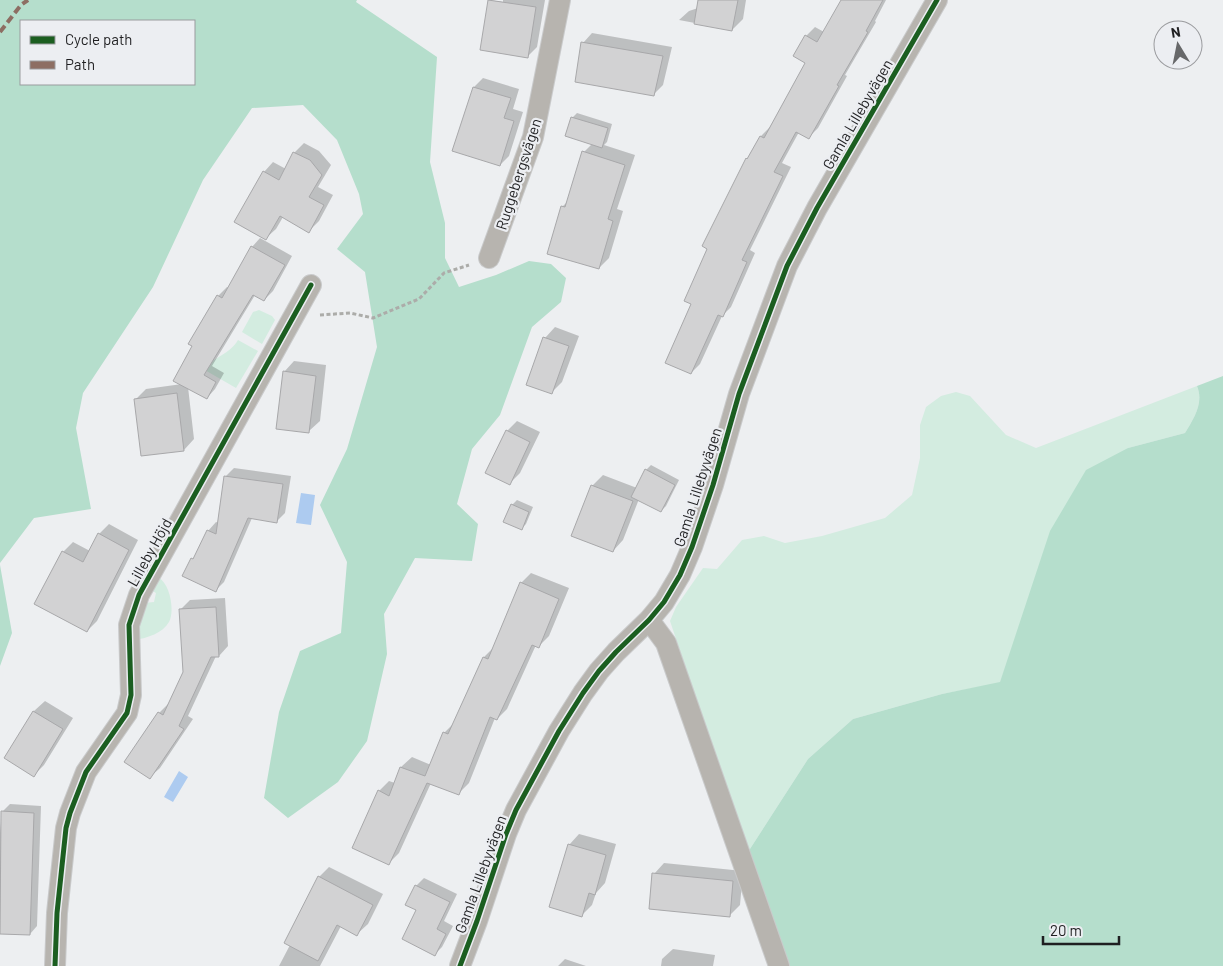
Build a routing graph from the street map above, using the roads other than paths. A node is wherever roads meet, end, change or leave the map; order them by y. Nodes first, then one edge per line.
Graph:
1 (560, 0) edge
2 (937, 0) edge
3 (489, 258) road end
4 (311, 285) dead end
5 (649, 620) junction
6 (55, 966) edge
7 (460, 966) edge
8 (779, 966) edge

1 - 3 street, Ruggebergsvägen
2 - 5 street, Gamla Lillebyvägen
4 - 6 street, Lilleby Höjd
5 - 7 street, Gamla Lillebyvägen
5 - 8 street

